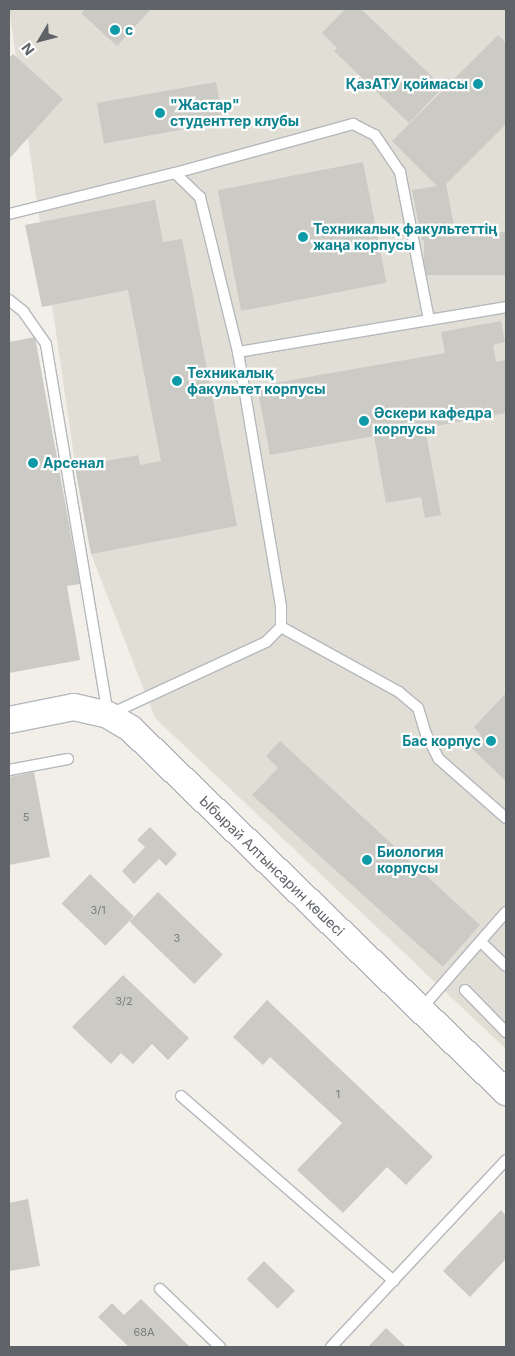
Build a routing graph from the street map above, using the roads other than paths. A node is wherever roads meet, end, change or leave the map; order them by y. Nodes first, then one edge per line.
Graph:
1 (175, 173) junction
2 (9, 214) edge
3 (9, 300) edge
4 (506, 307) edge
5 (430, 320) junction
6 (238, 352) junction
7 (281, 627) junction
8 (108, 715) junction
9 (9, 720) edge
10 (68, 759) dead end
11 (9, 770) edge
12 (506, 818) edge
13 (506, 912) edge
14 (482, 943) junction
15 (506, 966) edge
16 (465, 990) dead end
17 (420, 1010) junction
18 (506, 1032) edge
19 (506, 1092) edge
20 (182, 1096) dead end
21 (506, 1160) edge
22 (394, 1281) junction
23 (160, 1289) dead end
24 (220, 1347) edge
25 (331, 1347) edge

1 - 2 lane
1 - 5 lane
1 - 6 lane
3 - 8 lane
4 - 5 lane
5 - 6 lane
6 - 7 lane
7 - 8 lane
7 - 12 lane
8 - 9 street, Ыбырай Алтынсарин көшесі
8 - 17 street, Ыбырай Алтынсарин көшесі
10 - 11 lane
13 - 14 lane
14 - 15 lane
14 - 17 lane
16 - 18 lane
17 - 19 street, Ыбырай Алтынсарин көшесі
20 - 22 lane
21 - 22 lane
22 - 25 lane
23 - 24 lane

